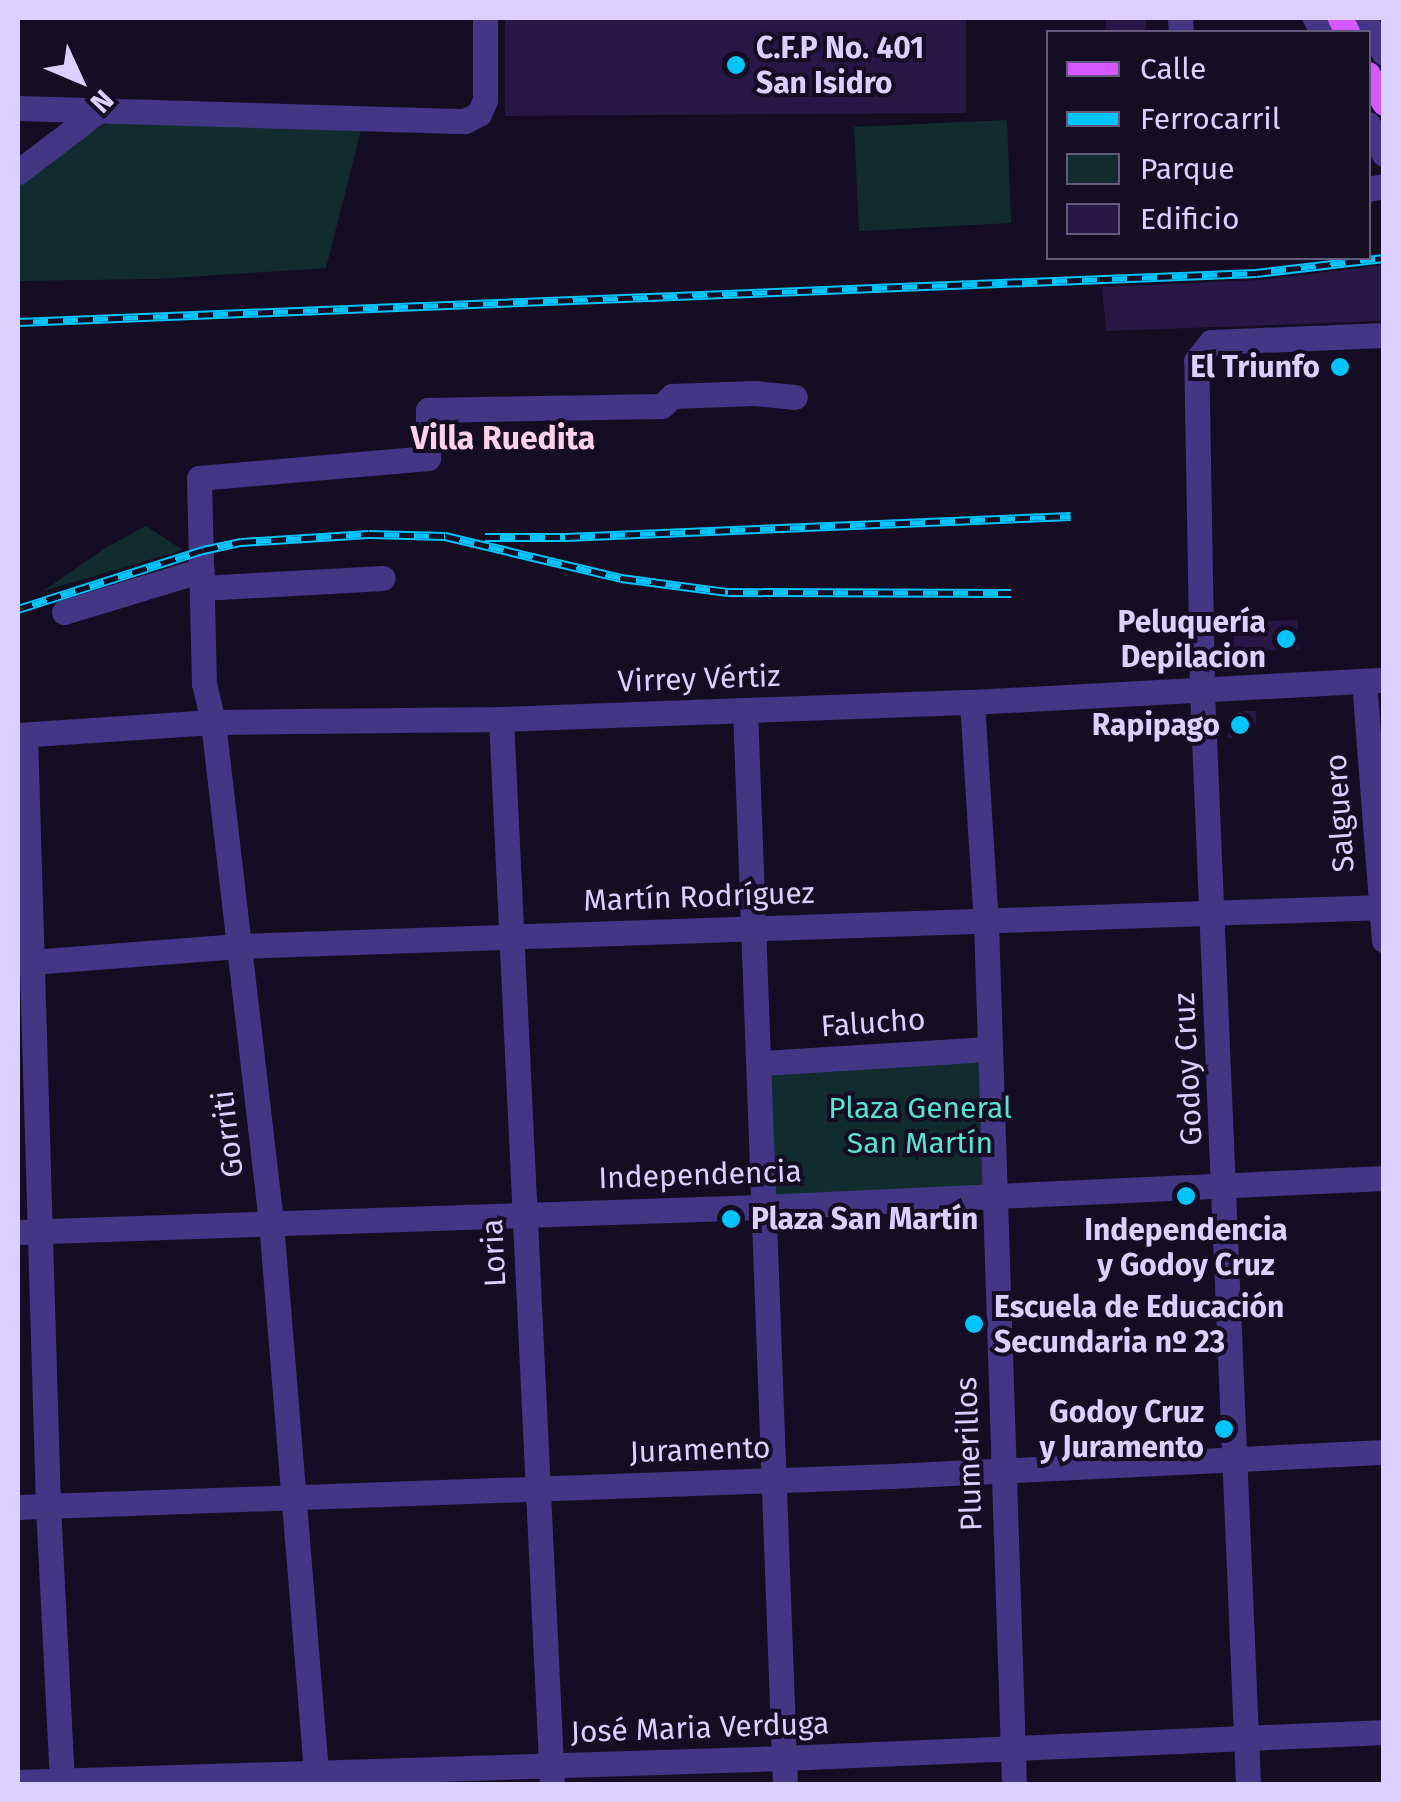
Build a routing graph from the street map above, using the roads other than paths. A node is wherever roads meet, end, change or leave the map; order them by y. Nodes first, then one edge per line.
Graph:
1 (485, 18) edge
2 (1371, 30) edge
3 (1384, 53) edge
4 (1371, 79) edge
5 (1384, 103) edge
6 (18, 108) edge
7 (97, 112) junction
8 (1371, 130) edge
9 (47, 152) junction
10 (18, 153) edge
11 (1384, 154) edge
12 (18, 172) edge
13 (1384, 336) edge
14 (796, 396) dead end
15 (383, 578) dead end
16 (202, 579) junction
17 (64, 612) dead end
18 (1374, 680) edge
19 (1202, 690) junction
20 (972, 702) junction
21 (744, 710) junction
22 (501, 718) junction
23 (213, 722) junction
24 (21, 735) edge
25 (1381, 907) edge
26 (1213, 912) junction
27 (986, 923) junction
28 (753, 927) junction
29 (511, 935) junction
30 (1384, 940) edge
31 (238, 946) junction
32 (23, 963) edge
33 (989, 1048) junction
34 (761, 1063) junction
35 (1384, 1178) edge
36 (1226, 1184) junction
37 (992, 1196) junction
38 (761, 1207) junction
39 (525, 1212) junction
40 (271, 1222) junction
41 (29, 1231) edge
42 (1384, 1452) edge
43 (1236, 1458) junction
44 (1002, 1470) junction
45 (775, 1480) junction
46 (539, 1488) junction
47 (295, 1496) junction
48 (48, 1506) junction
49 (18, 1507) edge
50 (1384, 1732) edge
51 (1247, 1736) junction
52 (1012, 1749) junction
53 (784, 1758) junction
54 (551, 1775) edge
55 (316, 1778) edge
56 (18, 1782) edge
57 (62, 1782) edge
58 (785, 1784) edge
59 (1014, 1784) edge
60 (1248, 1784) edge

1 - 7 street
2 - 3 street
4 - 5 main road
6 - 7 street
7 - 9 street
8 - 11 street
9 - 10 street
9 - 12 street
13 - 19 street, Godoy Cruz
14 - 16 street, Gorriti
15 - 16 street
16 - 17 street
16 - 23 street, Gorriti
18 - 19 street, Virrey Vértiz
18 - 25 street, Salguero
19 - 20 street, Virrey Vértiz
19 - 26 street, Godoy Cruz
20 - 21 street, Virrey Vértiz
20 - 27 street, Plumerillos
21 - 22 street, Virrey Vértiz
21 - 28 street
22 - 23 street, Virrey Vértiz
22 - 29 street, Loria
23 - 24 street, Virrey Vértiz
23 - 31 street, Gorriti
24 - 32 street
25 - 26 street, Martín Rodríguez
25 - 30 street, Salguero
26 - 27 street, Martín Rodríguez
26 - 36 street, Godoy Cruz
27 - 28 street, Martín Rodríguez
27 - 33 street, Plumerillos
28 - 29 street, Martín Rodríguez
28 - 34 street
29 - 31 street, Martín Rodríguez
29 - 39 street, Loria
31 - 32 street, Martín Rodríguez
31 - 40 street, Gorriti
32 - 41 street
33 - 34 street, Falucho
33 - 37 street, Plumerillos
34 - 38 street
35 - 36 street, Independencia
36 - 37 street, Independencia
36 - 43 street, Godoy Cruz
37 - 38 street, Independencia
37 - 44 street, Plumerillos
38 - 39 street, Independencia
38 - 45 street
39 - 40 street, Independencia
39 - 46 street, Loria
40 - 41 street, Independencia
40 - 47 street, Gorriti
41 - 48 street
42 - 43 street, Juramento
43 - 44 street, Juramento
43 - 51 street, Godoy Cruz
44 - 45 street, Juramento
44 - 52 street, Plumerillos
45 - 46 street, Juramento
45 - 53 street
46 - 47 street, Juramento
46 - 54 street, Loria
47 - 48 street, Juramento
47 - 55 street, Gorriti
48 - 49 street, Juramento
48 - 57 street
50 - 51 street, José Maria Verduga
51 - 52 street, José Maria Verduga
51 - 60 street, Godoy Cruz
52 - 53 street, José Maria Verduga
52 - 59 street, Plumerillos
53 - 54 street, José Maria Verduga
53 - 58 street
54 - 55 street, José Maria Verduga
55 - 57 street, José Maria Verduga
56 - 57 street, José Maria Verduga

